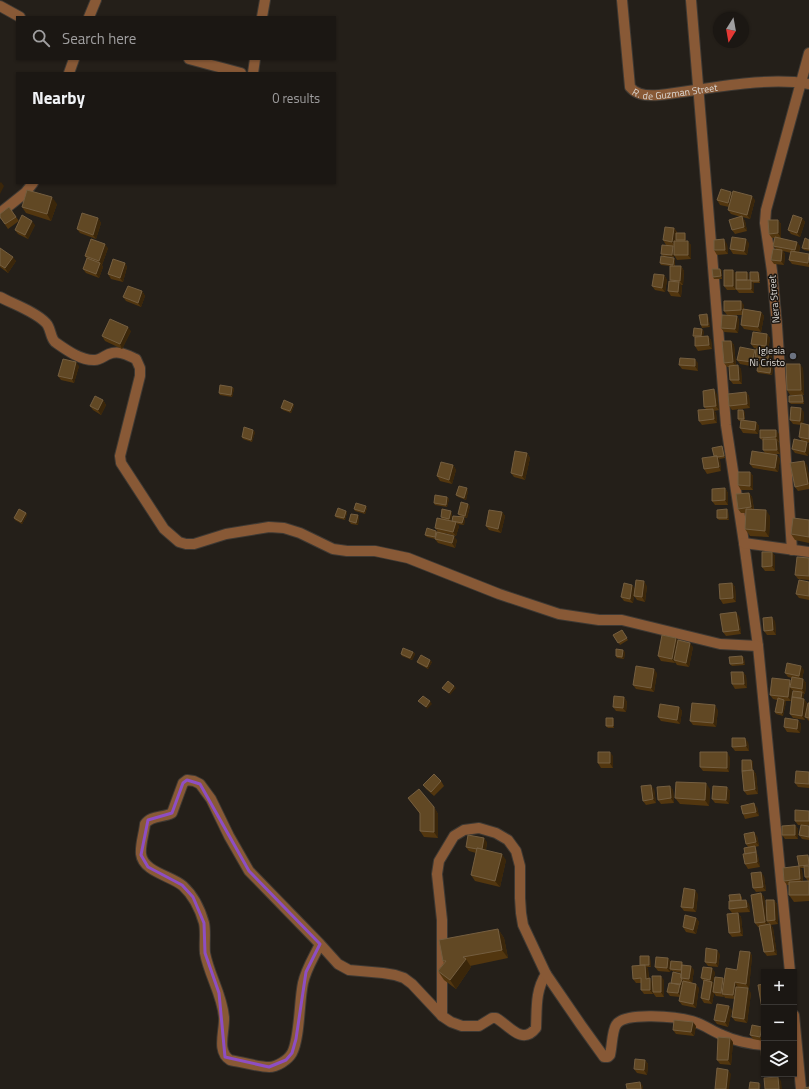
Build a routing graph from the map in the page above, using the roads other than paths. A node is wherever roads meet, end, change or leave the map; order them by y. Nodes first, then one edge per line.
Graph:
1 (96, 0) edge
2 (265, 0) edge
3 (622, 0) edge
4 (691, 0) edge
5 (0, 6) edge
6 (18, 16) edge
7 (89, 16) edge
8 (262, 16) edge
9 (809, 53) edge
10 (74, 60) edge
11 (193, 60) edge
12 (255, 60) edge
13 (69, 72) edge
14 (237, 72) edge
15 (253, 72) edge
16 (805, 83) edge
17 (699, 90) junction
18 (32, 184) edge
19 (0, 213) edge
20 (0, 297) edge
21 (744, 543) junction
22 (792, 550) junction
23 (809, 552) edge
24 (758, 646) junction
25 (320, 944) junction
26 (790, 969) edge
27 (546, 974) junction
28 (442, 1016) junction
29 (761, 1045) edge
30 (797, 1055) edge
31 (801, 1089) edge

1 - 7 street
2 - 8 street
3 - 17 street, R. de Guzman Street
4 - 17 street
5 - 6 street
9 - 16 street, Nera Street
10 - 13 street
11 - 14 street
12 - 15 street
16 - 17 street, R. de Guzman Street
16 - 22 street, Nera Street
17 - 21 street
18 - 19 street
20 - 24 street
21 - 22 street
21 - 24 street
22 - 23 street
24 - 26 street
25 - 25 street
25 - 28 street
27 - 28 street
27 - 28 street
27 - 29 street
30 - 31 street

